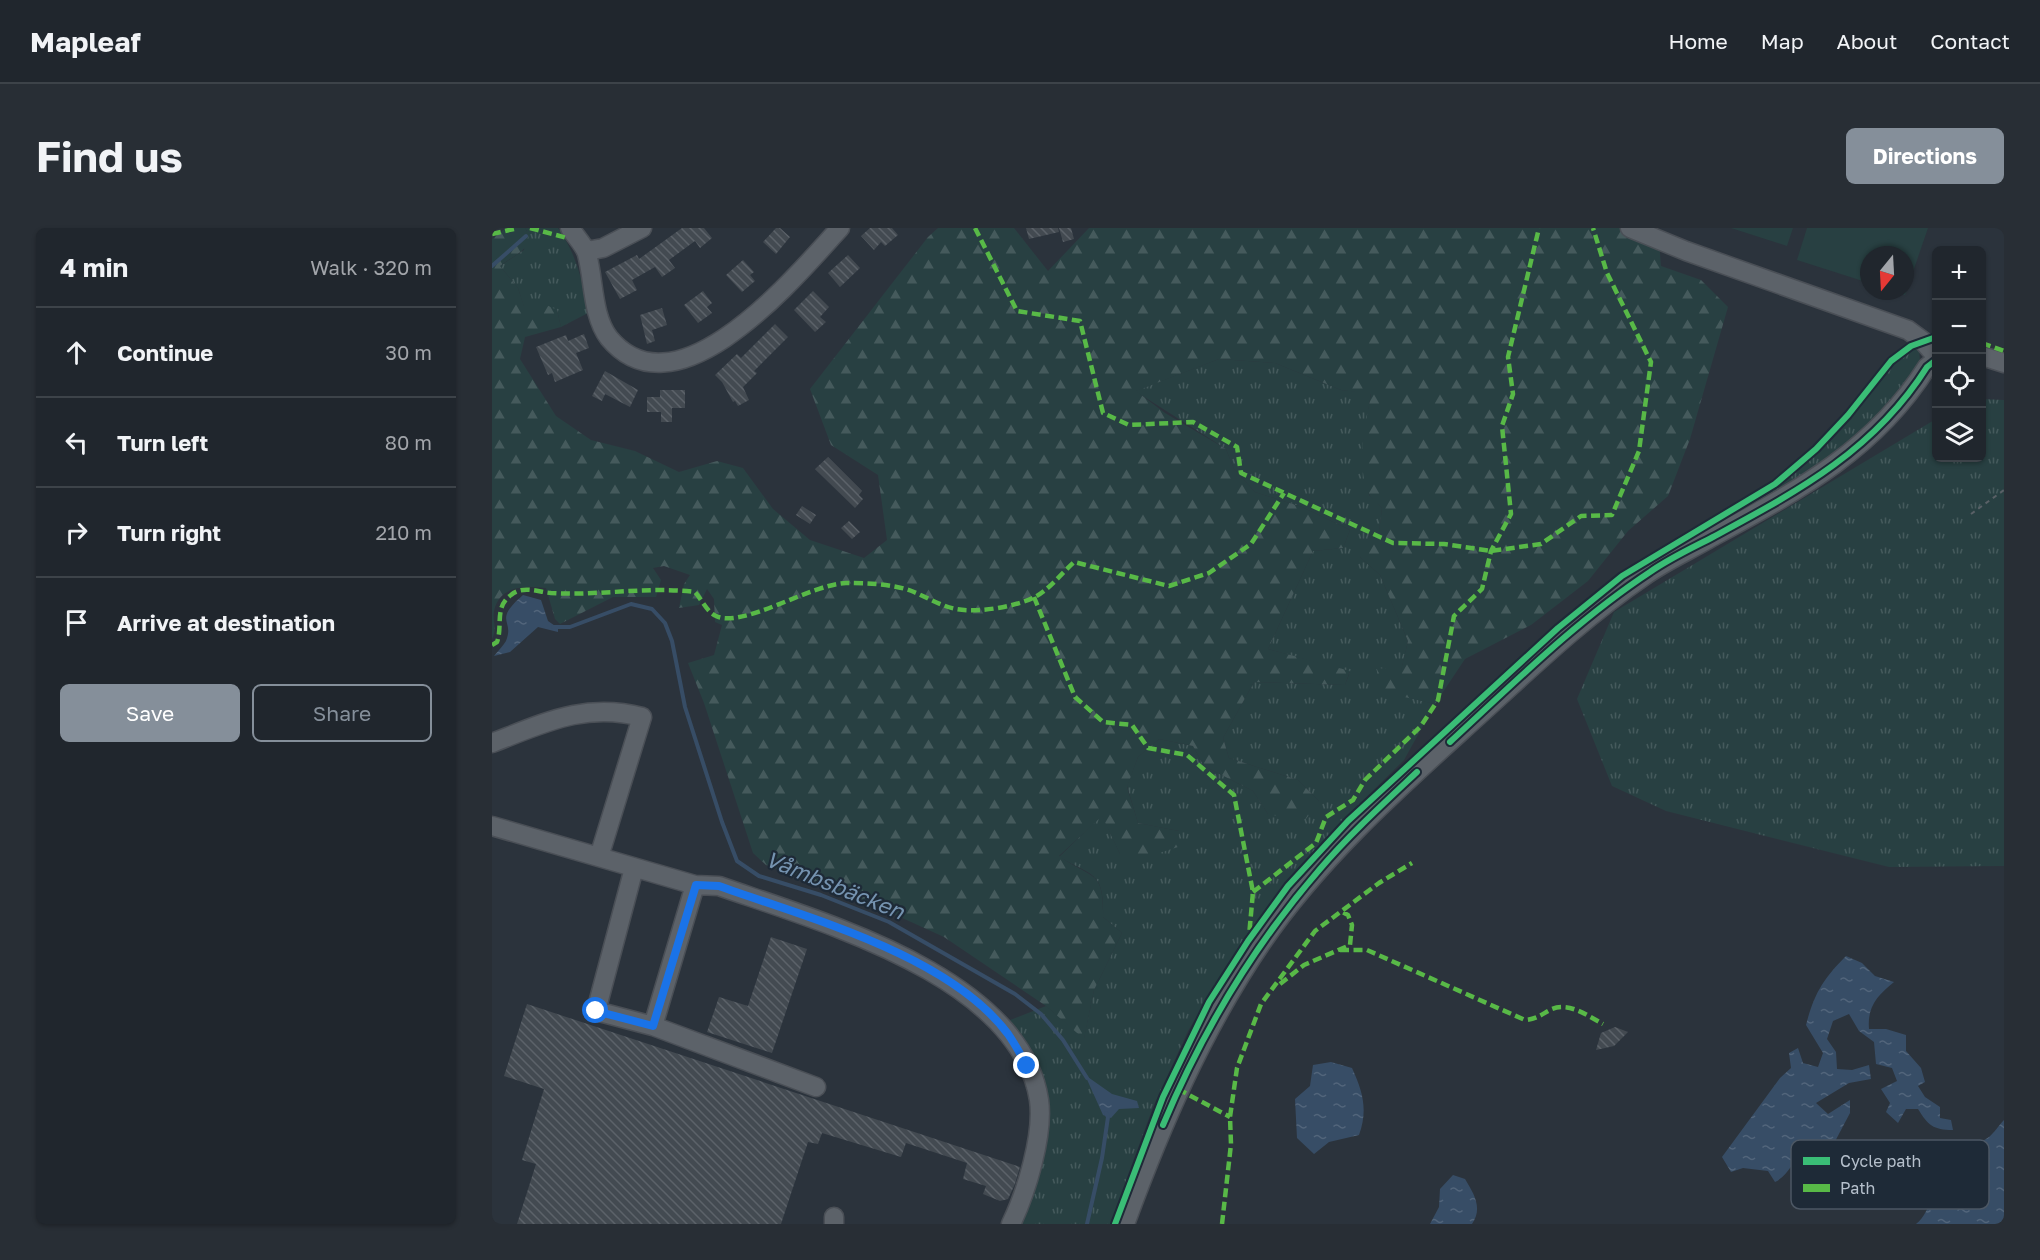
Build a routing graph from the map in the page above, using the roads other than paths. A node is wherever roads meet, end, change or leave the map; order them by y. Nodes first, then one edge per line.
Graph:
1 (570, 228) edge
2 (642, 228) edge
3 (840, 228) edge
4 (1630, 228) edge
5 (587, 251) junction
6 (1933, 354) edge
7 (1986, 357) edge
8 (1932, 362) edge
9 (2004, 363) edge
10 (492, 743) edge
11 (492, 826) edge
12 (598, 857) junction
13 (634, 868) junction
14 (696, 885) junction
15 (653, 1026) junction
16 (816, 1087) dead end
17 (1011, 1224) edge
18 (1125, 1224) edge

1 - 5 street
2 - 5 street
3 - 5 street
4 - 6 street
7 - 9 street
8 - 18 street
10 - 12 street
11 - 12 street
12 - 13 street
13 - 14 street
13 - 15 street
14 - 15 street
14 - 17 street
15 - 16 street

